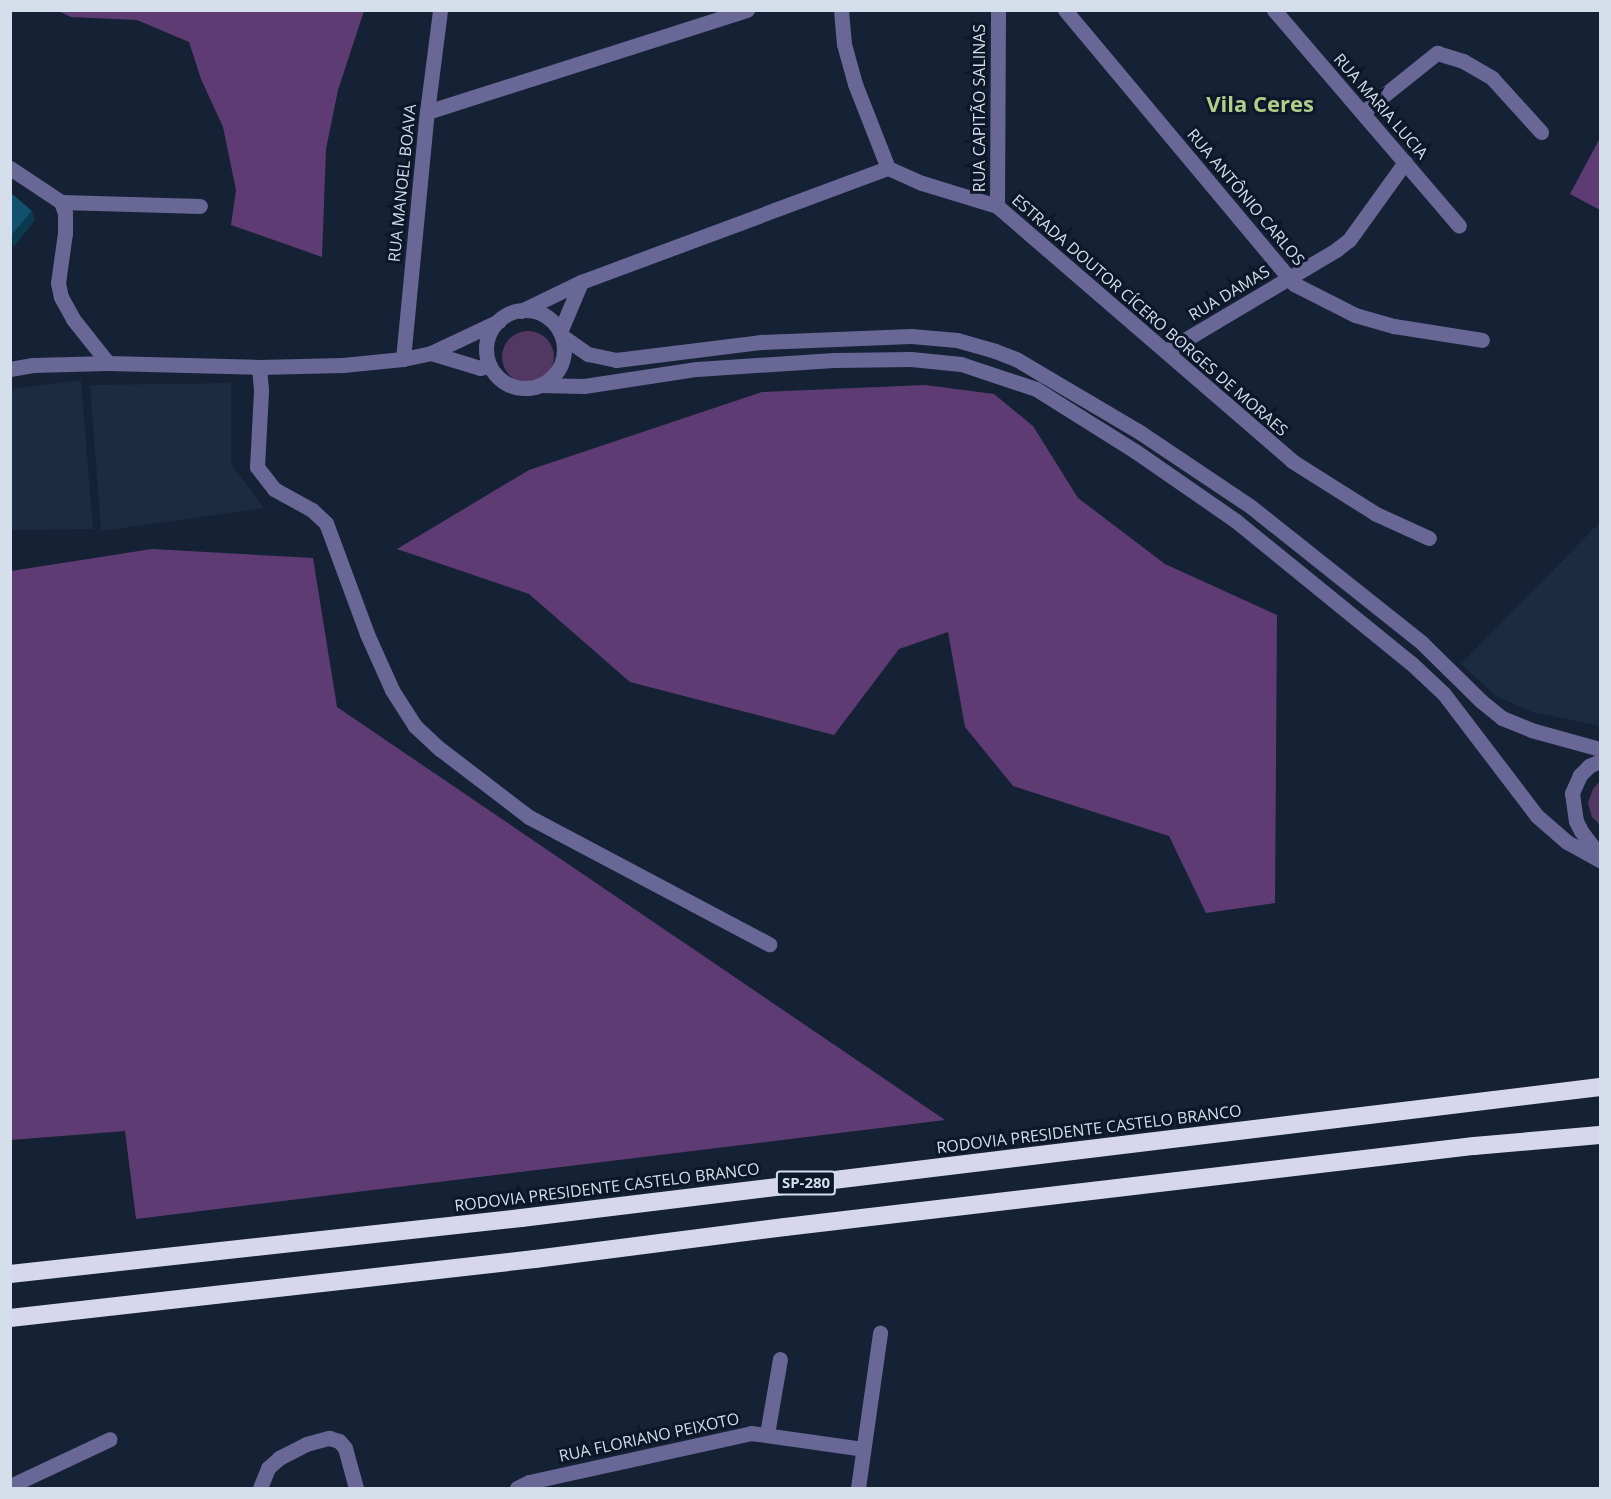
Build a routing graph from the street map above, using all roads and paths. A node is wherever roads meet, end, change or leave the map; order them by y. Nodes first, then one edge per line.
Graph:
1 (440, 10) edge
2 (747, 10) edge
3 (841, 10) edge
4 (998, 10) edge
5 (1065, 10) edge
6 (1274, 10) edge
7 (427, 111) junction
8 (1363, 111) junction
9 (1541, 132) dead end
10 (1405, 162) junction
11 (10, 168) edge
12 (888, 168) junction
13 (61, 202) junction
14 (200, 206) dead end
15 (997, 206) junction
16 (1459, 226) dead end
17 (1289, 278) junction
18 (581, 282) junction
19 (521, 310) junction
20 (499, 321) junction
21 (561, 334) junction
22 (1482, 340) dead end
23 (1166, 351) junction
24 (431, 353) junction
25 (403, 359) junction
26 (108, 363) junction
27 (490, 365) junction
28 (259, 367) junction
29 (10, 369) edge
30 (540, 385) junction
31 (1429, 538) dead end
32 (1600, 749) edge
33 (1600, 761) edge
34 (1600, 856) edge
35 (1600, 860) edge
36 (769, 944) dead end
37 (1600, 1087) edge
38 (1600, 1135) edge
39 (10, 1274) edge
40 (10, 1318) edge
41 (880, 1333) dead end
42 (780, 1359) dead end
43 (767, 1434) junction
44 (110, 1439) dead end
45 (863, 1449) junction
46 (10, 1486) edge
47 (260, 1488) edge
48 (356, 1488) edge
49 (517, 1488) edge
50 (858, 1488) edge

1 - 7 street, RUA MANOEL BOAVA
2 - 7 street
3 - 12 street
4 - 15 street, RUA CAPITÃO SALINAS
5 - 17 street, RUA ANTÔNIO CARLOS
6 - 8 street, RUA MARIA LUCIA
7 - 25 street, RUA MANOEL BOAVA
8 - 9 street
8 - 10 street, RUA MARIA LUCIA
10 - 16 street, RUA MARIA LUCIA
10 - 17 street, RUA DAMAS
11 - 13 street
12 - 15 street, ESTRADA DOUTOR CÍCERO BORGES DE MORAES
12 - 18 street
13 - 14 street
13 - 26 street
15 - 23 street, ESTRADA DOUTOR CÍCERO BORGES DE MORAES
17 - 22 street, RUA ANTÔNIO CARLOS
17 - 23 street, RUA DAMAS
18 - 19 street
18 - 21 street
19 - 20 street
19 - 21 street
20 - 24 street
20 - 27 street
21 - 30 street
21 - 32 street
23 - 31 street, ESTRADA DOUTOR CÍCERO BORGES DE MORAES
24 - 25 street
24 - 27 street
25 - 28 street
26 - 28 street
26 - 29 street
27 - 30 street
28 - 36 street
30 - 35 street
33 - 34 street
37 - 39 highway, RODOVIA PRESIDENTE CASTELO BRANCO / SP-280
38 - 40 highway
41 - 45 street
42 - 43 street
43 - 45 street, RUA FLORIANO PEIXOTO
43 - 49 street, RUA FLORIANO PEIXOTO
44 - 46 street
45 - 50 street
47 - 48 street

